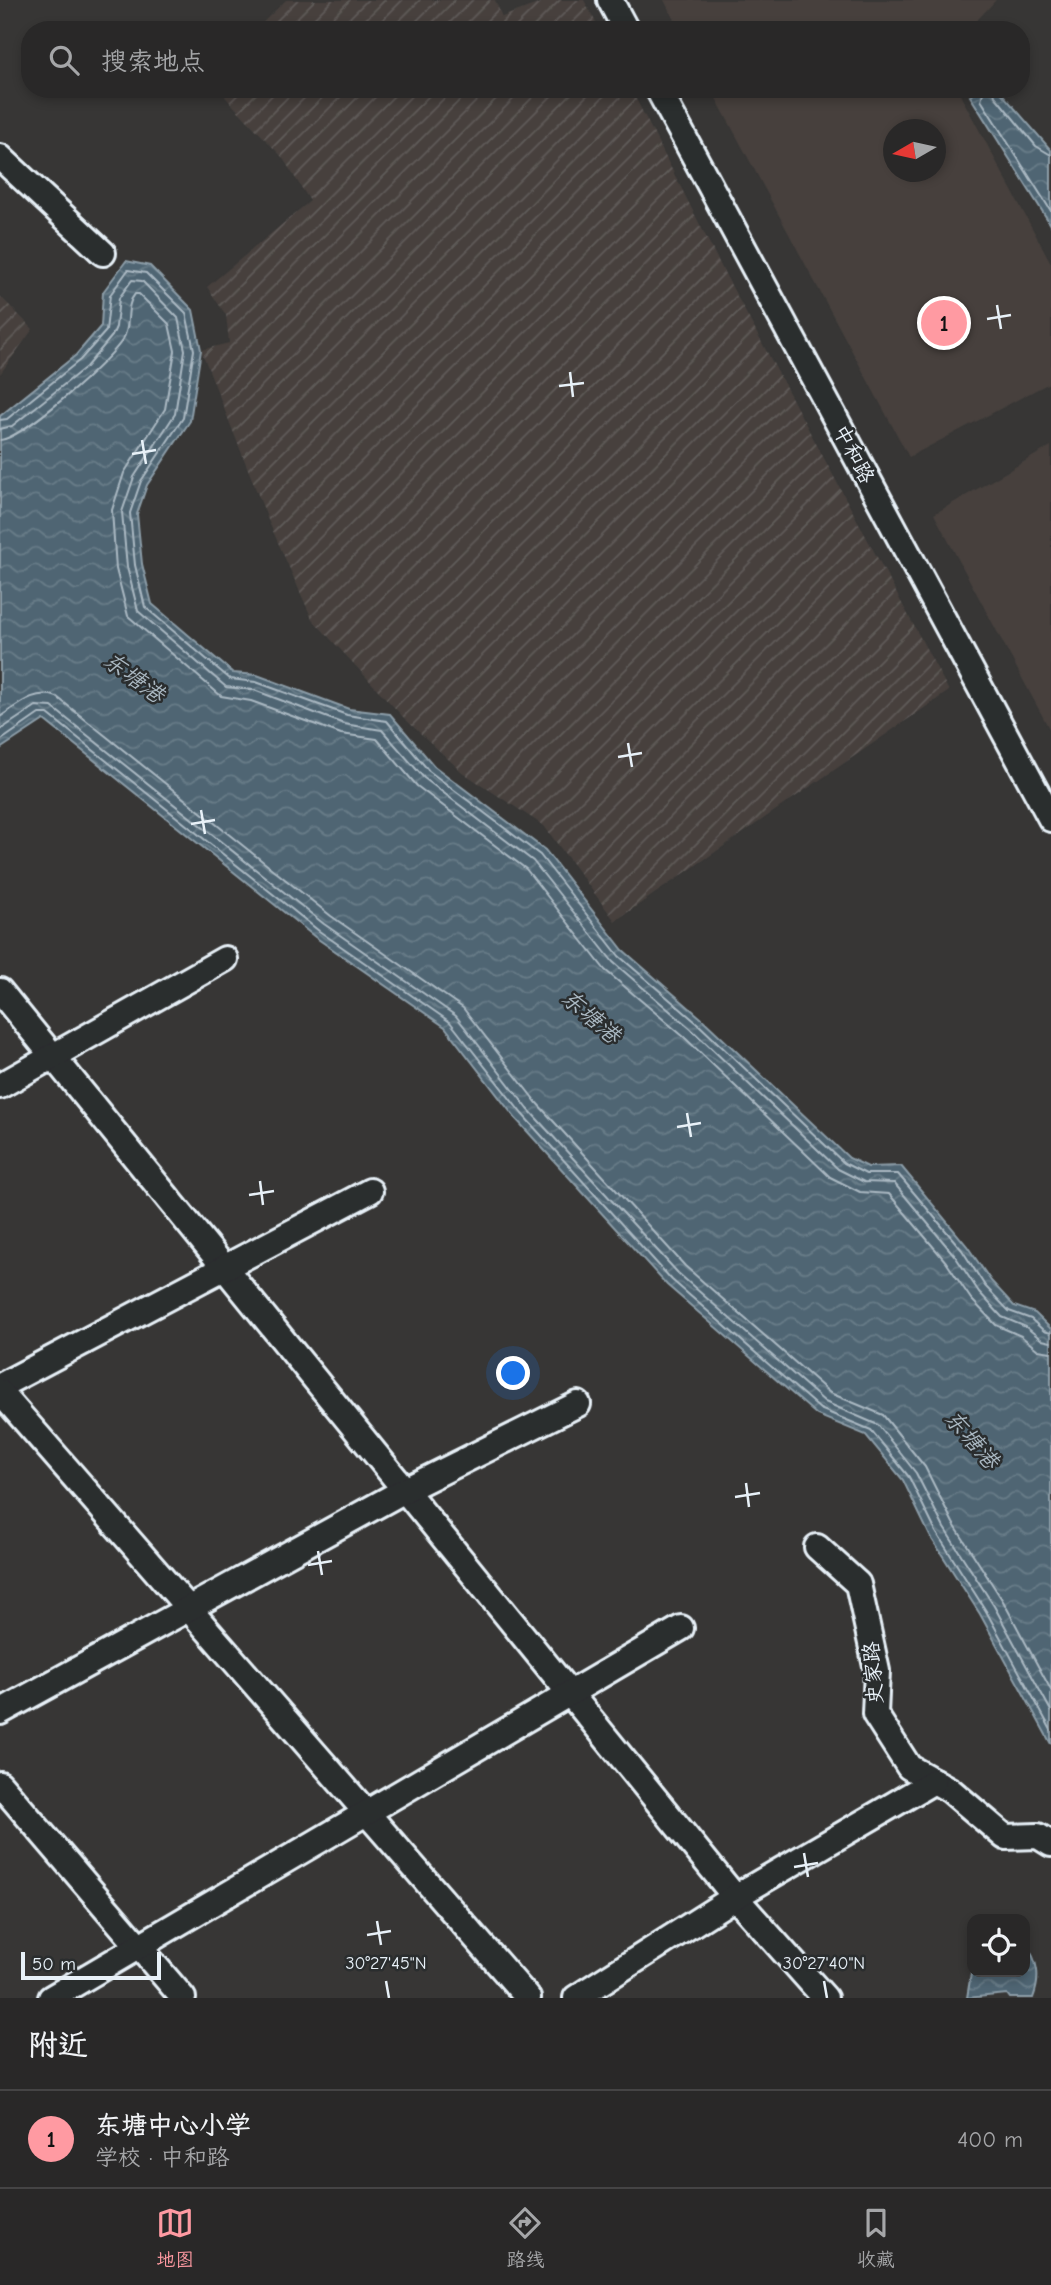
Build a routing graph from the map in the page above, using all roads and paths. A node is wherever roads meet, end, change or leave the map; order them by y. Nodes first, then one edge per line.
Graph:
1 (610, 0) edge
2 (621, 21) edge
3 (663, 98) edge
4 (0, 157) edge
5 (103, 253) dead end
6 (1051, 819) edge
7 (225, 959) dead end
8 (0, 991) edge
9 (52, 1055) junction
10 (0, 1086) edge
11 (370, 1191) dead end
12 (225, 1268) junction
13 (0, 1386) edge
14 (0, 1392) edge
15 (578, 1404) dead end
16 (405, 1490) junction
17 (817, 1547) dead end
18 (191, 1609) junction
19 (681, 1629) dead end
20 (571, 1695) junction
21 (0, 1712) edge
22 (934, 1781) junction
23 (0, 1784) edge
24 (368, 1813) junction
25 (1051, 1844) edge
26 (735, 1897) junction
27 (140, 1947) junction
28 (51, 1998) edge
29 (183, 1998) edge
30 (528, 1998) edge
31 (576, 1998) edge
32 (825, 1998) edge

1 - 2 street
3 - 6 street, 中和路
4 - 5 street
7 - 9 street
8 - 9 street
9 - 10 street
9 - 12 street
11 - 12 street
12 - 13 street
12 - 16 street
14 - 18 street
15 - 16 street
16 - 18 street
16 - 20 street
17 - 22 street, 史家路
18 - 21 street
18 - 24 street
19 - 20 street
20 - 24 street
20 - 26 street
22 - 25 street, 史家路
22 - 26 street
23 - 27 street
24 - 27 street
24 - 30 street
26 - 31 street
26 - 32 street
27 - 28 street
27 - 29 street

